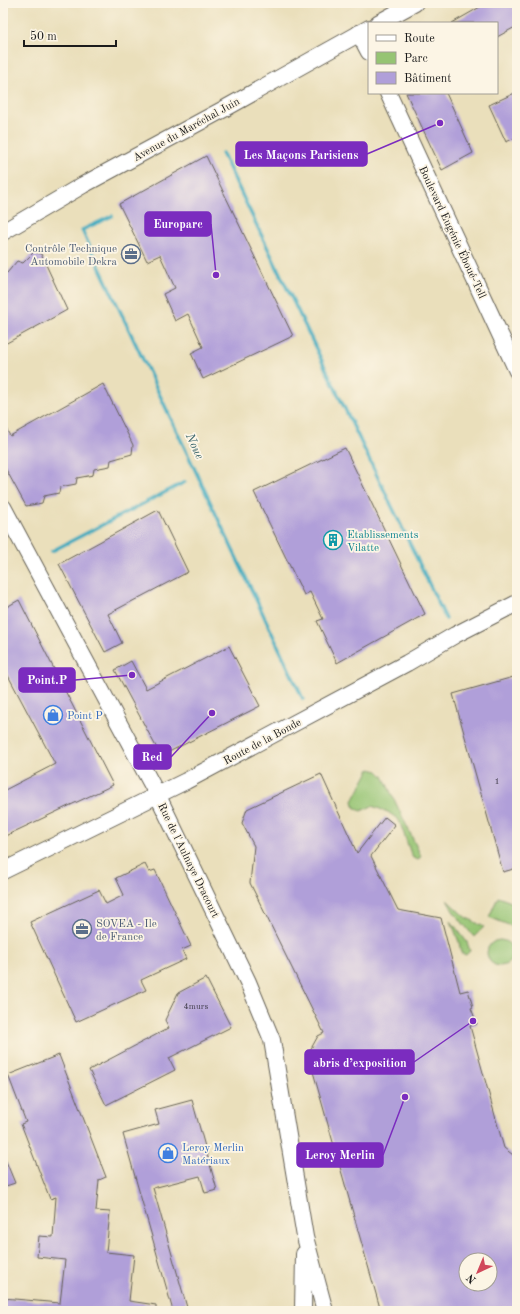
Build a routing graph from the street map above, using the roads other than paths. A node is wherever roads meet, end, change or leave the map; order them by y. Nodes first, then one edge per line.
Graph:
1 (414, 3) edge
2 (380, 22) edge
3 (364, 30) edge
4 (368, 48) edge
5 (388, 94) edge
6 (3, 232) edge
7 (517, 371) edge
8 (3, 507) edge
9 (517, 604) edge
10 (158, 796) junction
11 (3, 871) edge
12 (305, 1236) junction
13 (303, 1311) edge
14 (325, 1311) edge

1 - 2 street
3 - 4 street
3 - 6 street, Avenue du Maréchal Juin
5 - 7 street, Boulevard Eugénie Éboué-Tell
8 - 10 street, Rue de l'Aulnaye Dracourt
9 - 10 street, Route de la Bonde
10 - 11 street, Route de la Bonde
10 - 12 street, Rue de l'Aulnaye Dracourt
12 - 13 street, Rue de l'Aulnaye Dracourt
12 - 14 street, Rue de l'Aulnaye Dracourt

